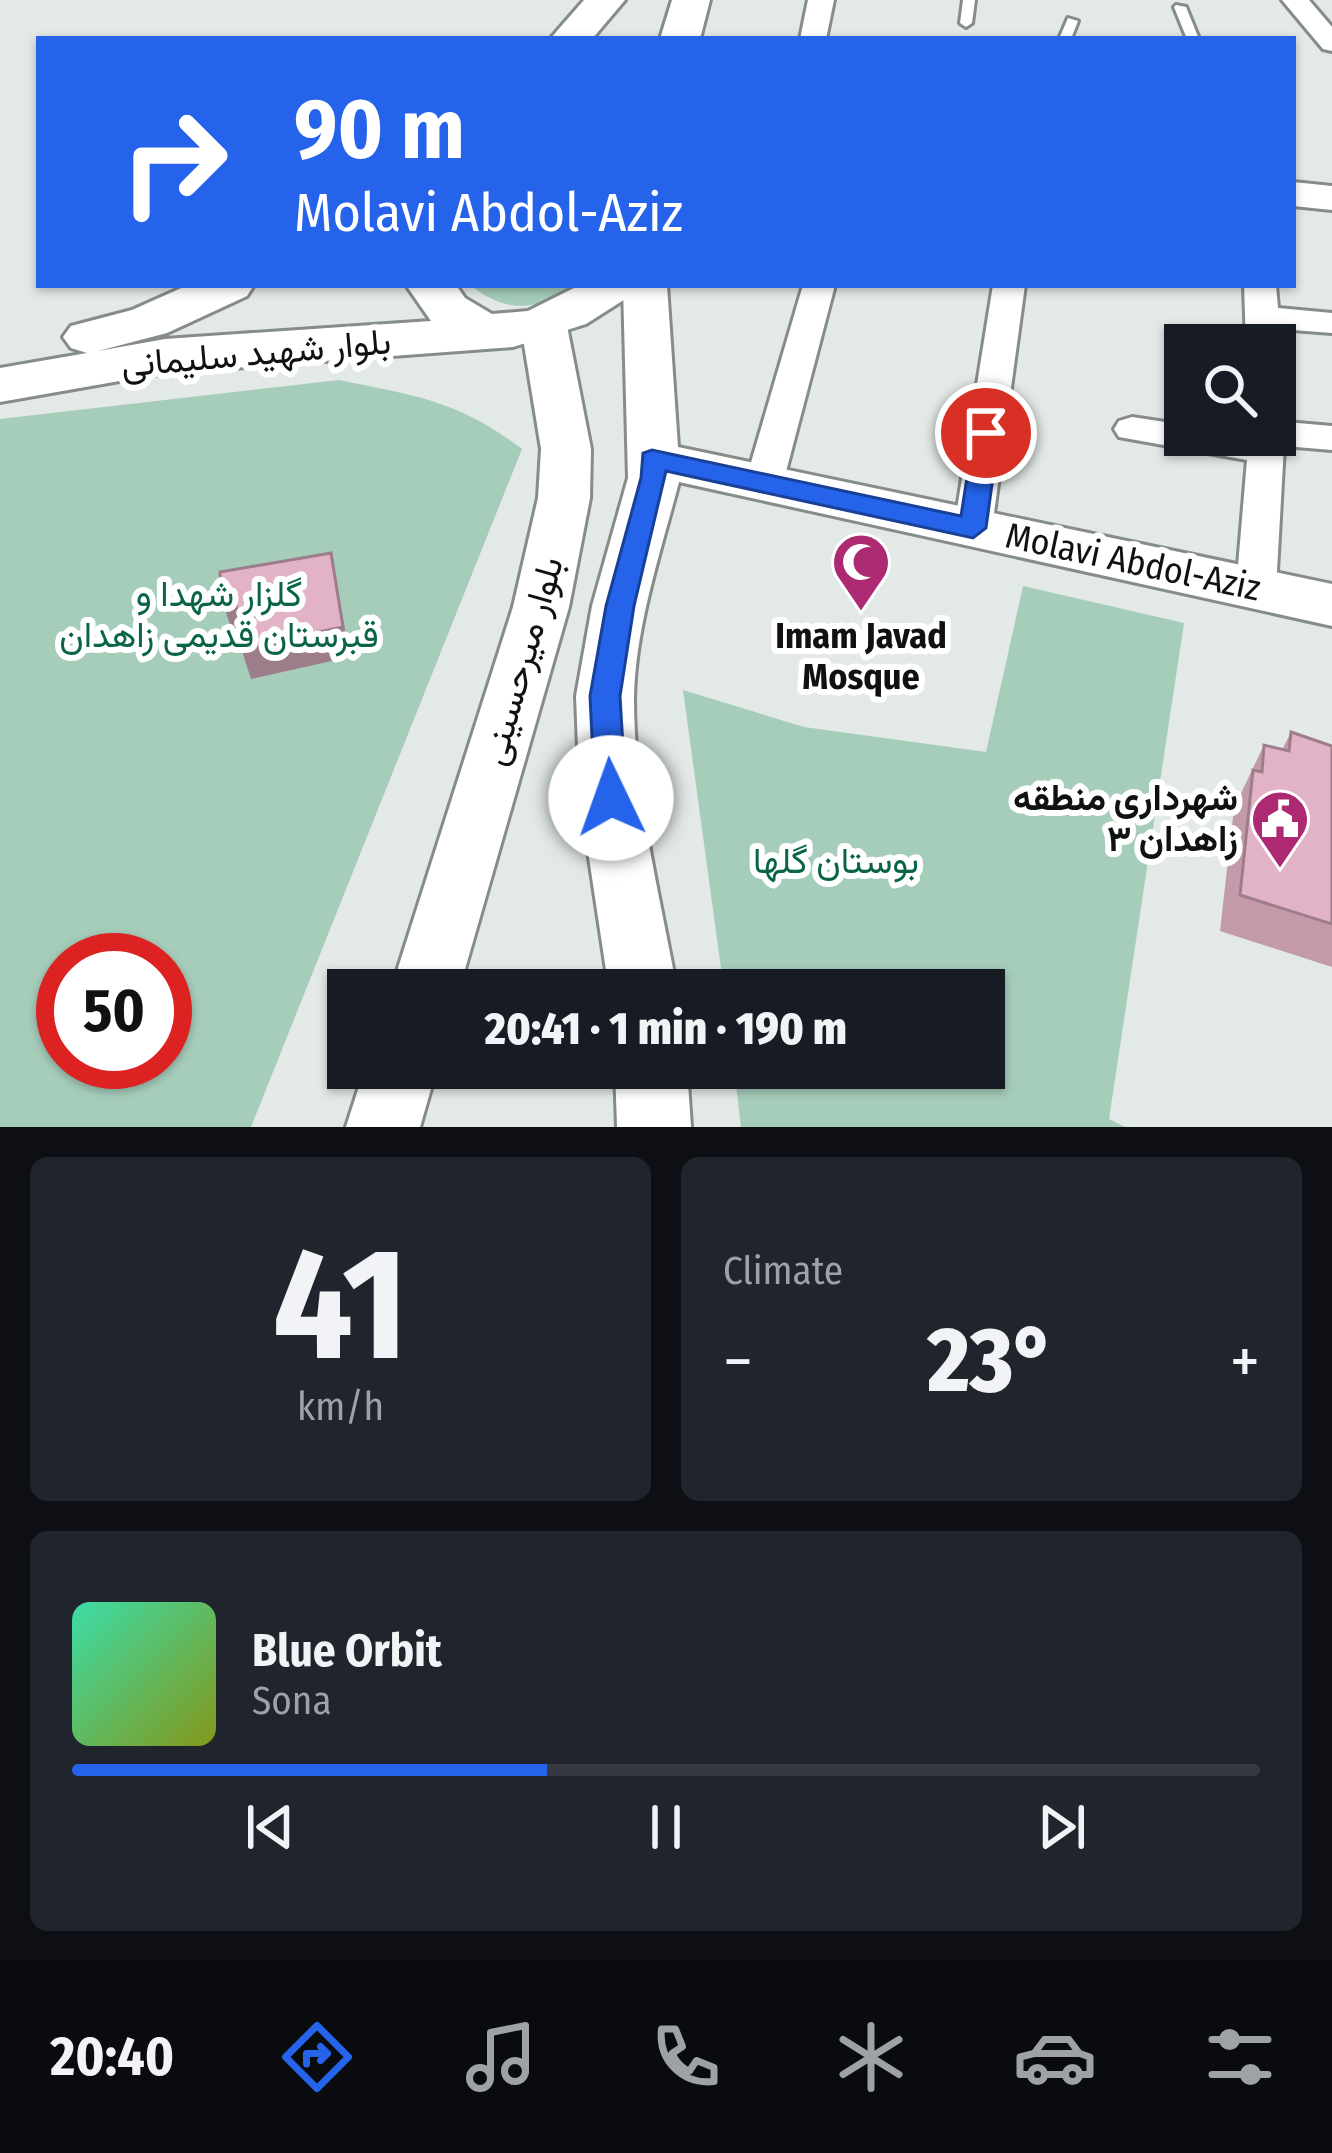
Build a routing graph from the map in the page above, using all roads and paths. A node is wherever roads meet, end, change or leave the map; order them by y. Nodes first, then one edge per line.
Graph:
1 (606, 0) edge
2 (691, 0) edge
3 (821, 0) edge
4 (969, 0) edge
5 (1295, 0) edge
6 (1180, 8) dead end
7 (1072, 21) dead end
8 (966, 23) dead end
9 (573, 36) edge
10 (681, 36) edge
11 (814, 36) edge
12 (1066, 36) edge
13 (1192, 36) edge
14 (1332, 43) edge
15 (1296, 194) edge
16 (1332, 198) edge
17 (223, 288) edge
18 (433, 288) edge
19 (608, 288) edge
20 (645, 288) edge
21 (1008, 288) edge
22 (818, 291) edge
23 (1262, 316) edge
24 (1332, 323) edge
25 (528, 328) junction
26 (0, 358) edge
27 (0, 386) edge
28 (1132, 429) dead end
29 (1164, 431) edge
30 (1332, 438) edge
31 (1296, 439) edge
32 (1267, 456) edge
33 (652, 459) junction
34 (764, 483) junction
35 (973, 528) junction
36 (1256, 589) junction
37 (1332, 605) edge
38 (431, 969) edge
39 (640, 969) edge
40 (395, 1089) edge
41 (652, 1089) edge
42 (383, 1127) edge
43 (654, 1127) edge

1 - 9 main road
2 - 10 main road
3 - 11 street
4 - 8 lane
5 - 14 street
6 - 13 lane
7 - 12 lane
15 - 16 main road
17 - 26 main road, بلوار شهید سلیمانی
18 - 25 main road
19 - 25 main road
20 - 33 main road
21 - 35 street
22 - 34 street
23 - 24 street
25 - 27 main road, بلوار شهید سلیمانی
25 - 38 main road, بلوار میرحسینی
28 - 29 street
30 - 31 street
32 - 36 street
33 - 34 main road, Molavi Abdol-Aziz
33 - 39 main road
34 - 35 main road, Molavi Abdol-Aziz
35 - 36 main road, Molavi Abdol-Aziz
36 - 37 main road, Molavi Abdol-Aziz
40 - 42 main road
41 - 43 main road

